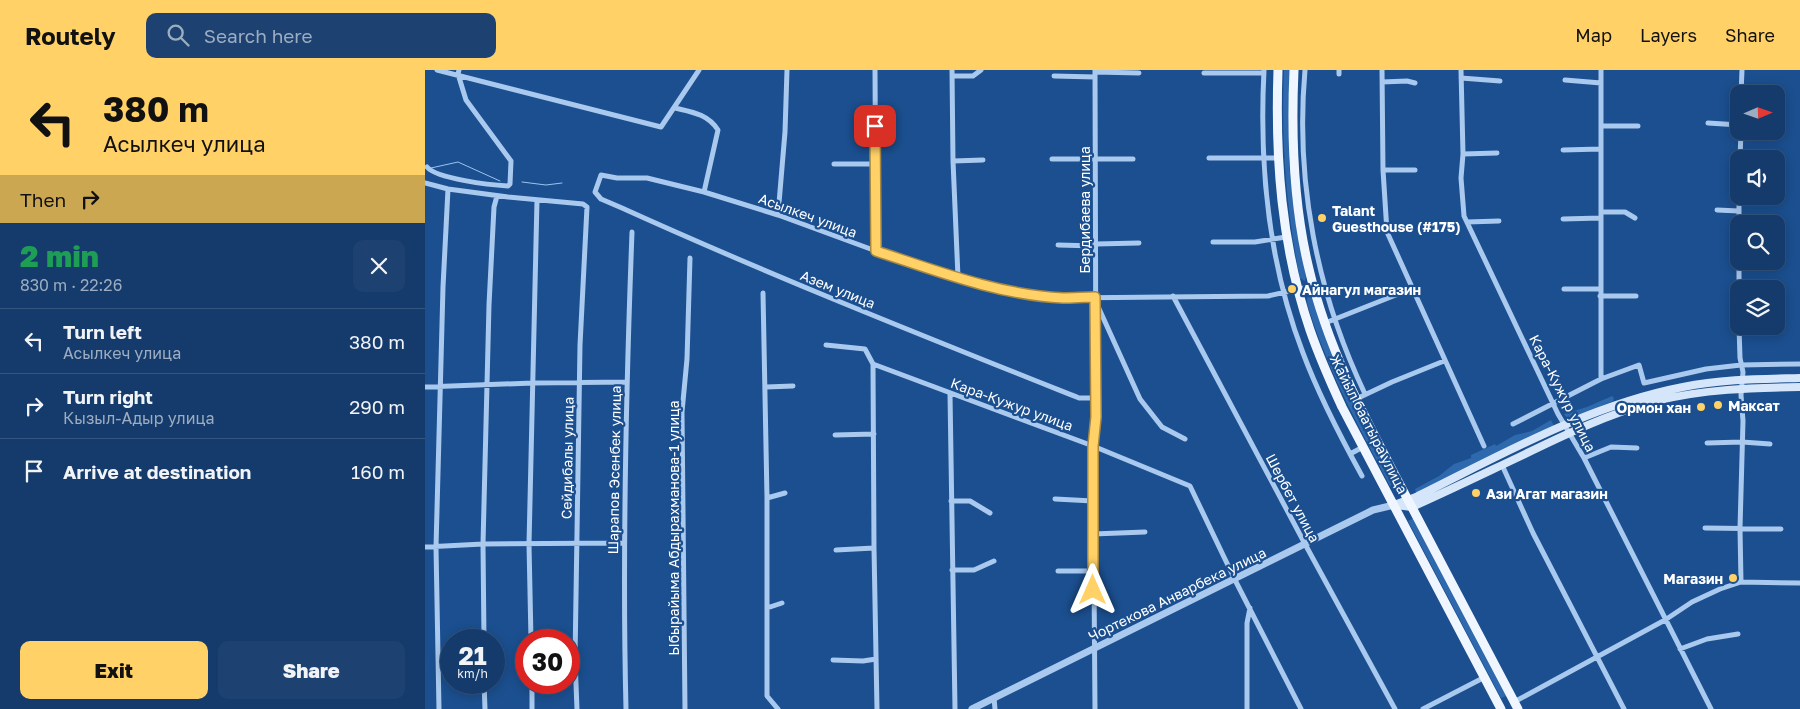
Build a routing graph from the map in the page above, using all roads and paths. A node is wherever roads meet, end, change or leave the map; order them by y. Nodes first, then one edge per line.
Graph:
1 (437, 70) edge
2 (699, 70) edge
3 (787, 70) edge
4 (875, 70) edge
5 (981, 70) edge
6 (1279, 70) edge
7 (1294, 70) edge
8 (1305, 70) edge
9 (1382, 70) edge
10 (1461, 70) edge
11 (1601, 70) edge
12 (1741, 70) edge
13 (459, 72) edge
14 (1264, 72) edge
15 (952, 73) edge
16 (1095, 73) edge
17 (1139, 73) dead end
18 (1204, 73) dead end
19 (1054, 76) dead end
20 (1461, 78) junction
21 (1565, 80) dead end
22 (1500, 81) dead end
23 (1382, 82) junction
24 (1415, 83) dead end
25 (1601, 83) junction
26 (1741, 85) edge
27 (675, 108) junction
28 (1708, 123) dead end
29 (1730, 124) edge
30 (1601, 126) junction
31 (1638, 126) dead end
32 (1601, 149) junction
33 (1563, 150) dead end
34 (1497, 153) dead end
35 (1463, 154) junction
36 (1209, 158) dead end
37 (1263, 158) junction
38 (1277, 158) junction
39 (1052, 159) dead end
40 (1095, 159) junction
41 (1133, 159) dead end
42 (983, 160) dead end
43 (953, 161) junction
44 (834, 164) dead end
45 (875, 164) junction
46 (427, 167) dead end
47 (1383, 170) junction
48 (1415, 170) dead end
49 (601, 175) joint
50 (425, 183) edge
51 (509, 184) junction
52 (448, 190) junction
53 (704, 192) junction
54 (497, 196) junction
55 (509, 197) junction
56 (537, 200) junction
57 (1739, 205) edge
58 (1717, 210) dead end
59 (1739, 211) junction
60 (778, 215) junction
61 (1601, 215) junction
62 (1739, 215) edge
63 (1635, 218) dead end
64 (1563, 219) dead end
65 (1499, 221) dead end
66 (1467, 222) junction
67 (632, 232) dead end
68 (1286, 237) junction
69 (1272, 240) junction
70 (1213, 242) dead end
71 (1139, 243) dead end
72 (1096, 245) junction
73 (1058, 246) dead end
74 (876, 251) junction
75 (690, 258) dead end
76 (957, 277) junction
77 (1313, 286) junction
78 (1411, 289) junction
79 (1565, 289) dead end
80 (1600, 289) junction
81 (1298, 290) junction
82 (763, 293) dead end
83 (1284, 293) junction
84 (1173, 296) junction
85 (1600, 296) junction
86 (1635, 296) dead end
87 (1095, 297) junction
88 (1335, 319) junction
89 (1325, 323) junction
90 (1739, 335) edge
91 (825, 345) dead end
92 (1444, 361) junction
93 (873, 364) junction
94 (1800, 364) edge
95 (1741, 365) junction
96 (1800, 378) edge
97 (1743, 379) junction
98 (1601, 380) junction
99 (579, 382) junction
100 (627, 382) junction
101 (533, 383) junction
102 (488, 384) junction
103 (793, 386) dead end
104 (425, 387) edge
105 (441, 387) junction
106 (765, 387) junction
107 (1800, 387) edge
108 (1742, 389) junction
109 (950, 394) junction
110 (1365, 394) junction
111 (1095, 398) junction
112 (1356, 399) junction
113 (1553, 404) junction
114 (1513, 424) dead end
115 (1567, 429) junction
116 (873, 434) junction
117 (835, 435) dead end
118 (1185, 439) dead end
119 (1742, 442) junction
120 (1707, 443) dead end
121 (1770, 444) dead end
122 (1093, 446) junction
123 (1483, 446) dead end
124 (1363, 447) junction
125 (1637, 448) dead end
126 (1350, 454) junction
127 (1584, 458) junction
128 (1502, 465) junction
129 (1362, 476) dead end
130 (785, 494) dead end
131 (767, 498) junction
132 (1055, 499) dead end
133 (951, 501) junction
134 (1093, 501) junction
135 (1410, 504) junction
136 (1394, 505) junction
137 (990, 513) dead end
138 (1705, 528) dead end
139 (1740, 528) junction
140 (1781, 529) dead end
141 (1145, 532) dead end
142 (1093, 534) junction
143 (577, 543) junction
144 (624, 543) junction
145 (483, 544) junction
146 (529, 544) junction
147 (1305, 544) junction
148 (436, 547) junction
149 (425, 548) edge
150 (874, 548) junction
151 (836, 550) dead end
152 (994, 560) dead end
153 (952, 570) junction
154 (1058, 571) dead end
155 (1093, 571) junction
156 (1235, 580) junction
157 (1741, 582) junction
158 (1800, 583) edge
159 (782, 603) dead end
160 (767, 608) junction
161 (1250, 608) junction
162 (1665, 620) junction
163 (484, 629) edge
164 (531, 629) edge
165 (1738, 634) dead end
166 (1680, 649) junction
167 (1093, 650) junction
168 (1597, 655) junction
169 (876, 659) junction
170 (833, 660) dead end
171 (1485, 677) junction
172 (484, 694) edge
173 (532, 694) edge
174 (994, 698) junction
175 (1516, 706) edge
176 (439, 709) edge
177 (485, 709) edge
178 (532, 709) edge
179 (577, 709) edge
180 (626, 709) edge
181 (685, 709) edge
182 (778, 709) edge
183 (877, 709) edge
184 (955, 709) edge
185 (972, 709) edge
186 (995, 709) edge
187 (1095, 709) edge
188 (1247, 709) edge
189 (1301, 709) edge
190 (1395, 709) edge
191 (1423, 709) edge
192 (1501, 709) edge
193 (1624, 709) edge
194 (1711, 709) edge

1 - 13 street
2 - 27 street
3 - 60 street
4 - 45 street
5 - 15 street
6 - 38 main road, Жайыл баатыра улица
7 - 77 main road, Жайыл баатыра улица
8 - 88 street
9 - 23 street
10 - 20 street, Кара-Кужур улица
11 - 25 street
12 - 26 street
13 - 27 street
13 - 51 street
14 - 18 street
14 - 37 street
15 - 43 street
16 - 17 street
16 - 19 street
16 - 40 street, Бердибаева улица
20 - 22 street
20 - 35 street, Кара-Кужур улица
21 - 25 street
23 - 24 street
23 - 47 street
25 - 30 street
27 - 53 street
28 - 29 street
30 - 31 street
30 - 32 street
32 - 33 street
32 - 61 street
34 - 35 street
35 - 66 street, Кара-Кужур улица
36 - 37 street
37 - 38 street
37 - 69 street
38 - 68 main road, Жайыл баатыра улица
39 - 40 street
40 - 41 street
40 - 72 street, Бердибаева улица
42 - 43 street
43 - 76 street
44 - 45 street
45 - 74 street
46 - 51 street
47 - 48 street
47 - 78 street
49 - 53 street, Асылкеч улица
49 - 111 street, Азем улица
50 - 52 street
51 - 55 street
52 - 54 street
52 - 105 street
53 - 60 street, Асылкеч улица
54 - 55 street
54 - 102 street
55 - 56 street
56 - 99 street, Сейдибалы улица
56 - 101 street
57 - 59 street
58 - 59 street
59 - 62 street
60 - 74 street, Асылкеч улица
61 - 63 street
61 - 64 street
61 - 80 street
65 - 66 street
66 - 113 street, Кара-Кужур улица
67 - 100 street, Шарапов Эсенбек улица
68 - 69 street
68 - 81 main road, Жайыл баатыра улица
69 - 70 street
69 - 83 street
71 - 72 street
72 - 73 street
72 - 87 street, Бердибаева улица
74 - 76 street, Асылкеч улица
75 - 181 street, Ыбырайыма Абдырахманова-1 улица
76 - 87 street, Асылкеч улица
77 - 81 street, Асылкеч улица
77 - 89 main road, Жайыл баатыра улица
78 - 88 street
78 - 92 street
79 - 80 street
80 - 85 street
81 - 83 street, Асылкеч улица
81 - 124 main road, Жайыл баатыра улица
82 - 106 street
83 - 84 street, Асылкеч улица
83 - 126 street
84 - 87 street, Асылкеч улица
84 - 147 street, Шербет улица
85 - 86 street
85 - 98 street
87 - 111 street, Бердибаева улица
87 - 118 street
88 - 89 street
88 - 110 street
89 - 112 main road, Жайыл баатыра улица
90 - 95 street
91 - 93 street
92 - 110 street
92 - 123 street
93 - 109 street, Кара-Кужур улица
93 - 116 street
94 - 95 street
95 - 97 street
95 - 98 street
96 - 97 main road
97 - 108 street
97 - 115 main road
98 - 113 street
99 - 100 street
99 - 101 street
99 - 143 street, Сейдибалы улица
100 - 144 street, Шарапов Эсенбек улица
101 - 102 street
101 - 146 street
102 - 105 street
102 - 145 street
103 - 106 street
104 - 105 street
105 - 148 street
106 - 131 street
107 - 108 main road
108 - 115 main road
108 - 119 street
109 - 122 street, Кара-Кужур улица
109 - 133 street
110 - 112 street
111 - 122 street, Бердибаева улица
112 - 135 main road, Жайыл баатыра улица
113 - 114 street
113 - 115 street, Кара-Кужур улица
115 - 127 street, Кара-Кужур улица
115 - 128 main road
115 - 135 main road
116 - 117 street
116 - 150 street
119 - 120 street
119 - 121 street
119 - 139 street
122 - 134 street, Бердибаева улица
122 - 156 street, Кара-Кужур улица
124 - 126 street
124 - 136 main road, Жайыл баатыра улица
125 - 127 street
126 - 129 street
127 - 162 street, Кара-Кужур улица
128 - 135 main road
128 - 168 street
130 - 131 street
131 - 160 street
132 - 134 street
133 - 137 street
133 - 153 street
134 - 142 street, Бердибаева улица
135 - 136 main road
135 - 175 main road, Жайыл баатыра улица
136 - 147 street, Чортекова Анварбека улица
136 - 171 main road, Жайыл баатыра улица
138 - 139 street
139 - 140 street
139 - 157 street
141 - 142 street
142 - 155 street, Бердибаева улица
143 - 144 street
143 - 146 street
143 - 179 street, Сейдибалы улица
144 - 180 street, Шарапов Эсенбек улица
145 - 146 street
145 - 148 street
145 - 163 street
146 - 164 street
147 - 156 street, Чортекова Анварбека улица
147 - 190 street, Шербет улица
148 - 149 street
148 - 176 street
150 - 151 street
150 - 169 street
152 - 153 street
153 - 184 street
154 - 155 street
155 - 167 street, Бердибаева улица
156 - 161 street, Кара-Кужур улица
156 - 167 street, Чортекова Анварбека улица
157 - 158 street
157 - 162 street
159 - 160 street
160 - 182 street
161 - 188 street
161 - 189 street, Кара-Кужур улица
162 - 166 street, Кара-Кужур улица
162 - 168 street
165 - 166 street
166 - 194 street, Кара-Кужур улица
167 - 174 street, Чортекова Анварбека улица
167 - 187 street, Бердибаева улица
168 - 175 street
168 - 193 street
169 - 170 street
169 - 183 street
171 - 191 street
171 - 192 main road, Жайыл баатыра улица
172 - 177 street
173 - 178 street
174 - 185 street, Чортекова Анварбека улица
174 - 186 street

